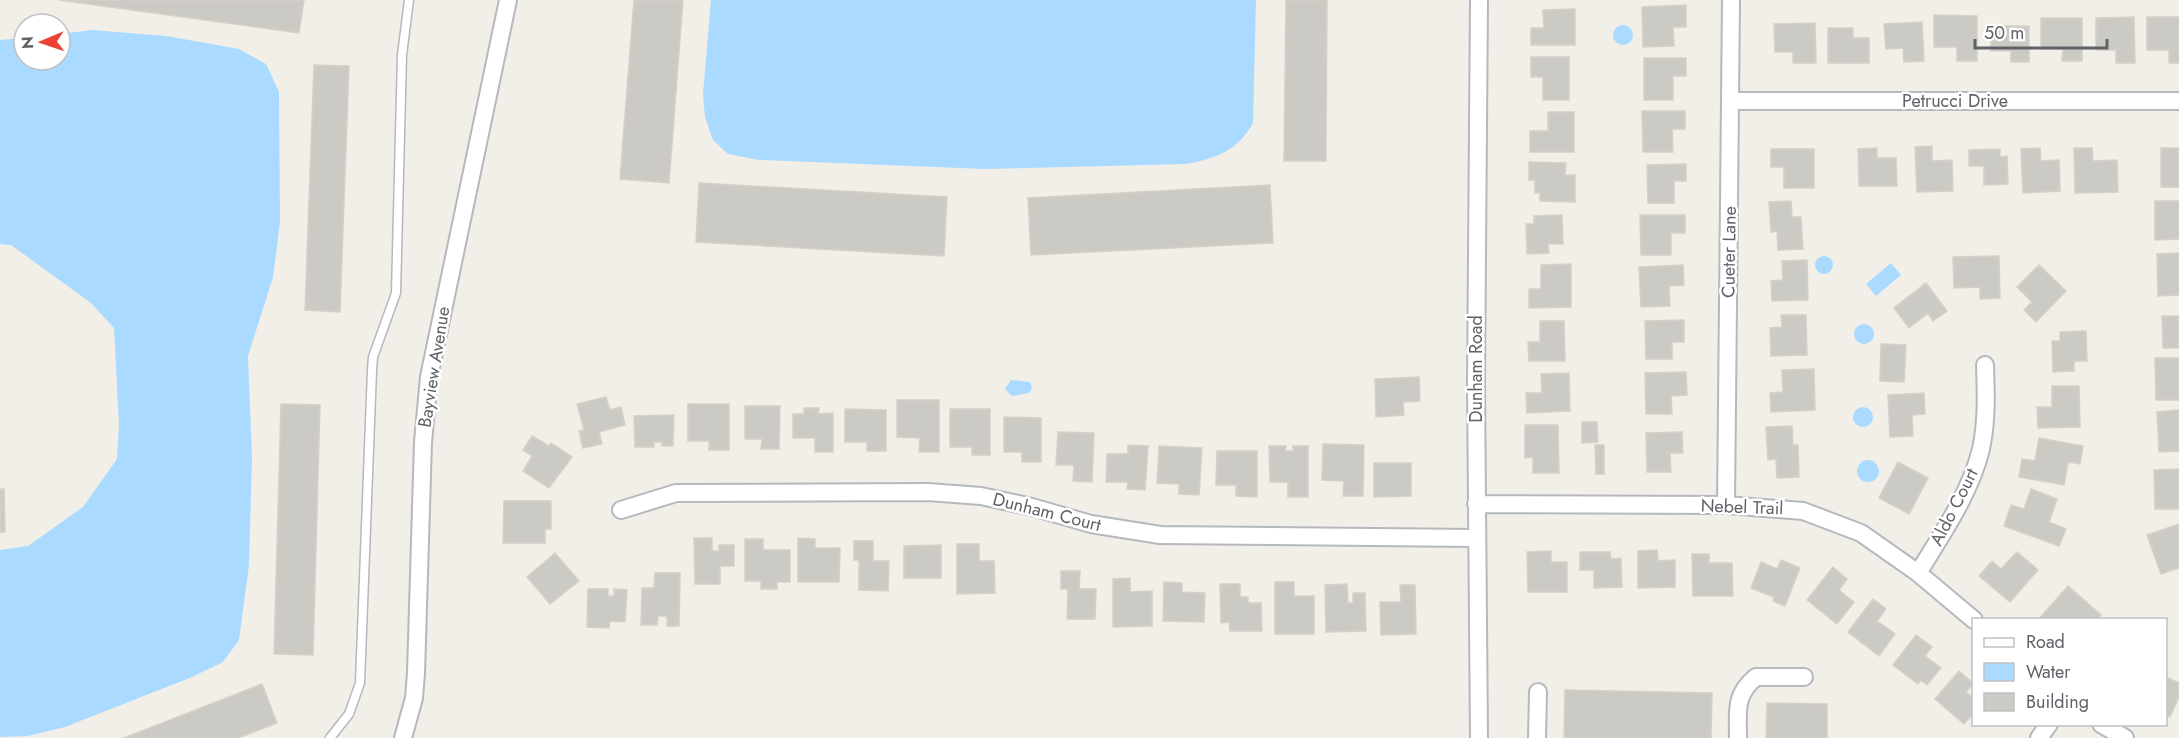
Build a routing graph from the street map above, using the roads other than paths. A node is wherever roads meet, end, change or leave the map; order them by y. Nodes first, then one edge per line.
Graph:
1 (409, 0) edge
2 (508, 0) edge
3 (1479, 0) edge
4 (1731, 0) edge
5 (1731, 101) junction
6 (2179, 101) edge
7 (1985, 365) dead end
8 (1476, 504) junction
9 (1726, 505) junction
10 (621, 510) dead end
11 (1476, 538) junction
12 (1918, 573) junction
13 (1972, 618) edge
14 (1804, 677) dead end
15 (1538, 692) dead end
16 (2104, 726) edge
17 (330, 738) edge
18 (403, 738) edge
19 (1479, 738) edge
20 (1537, 738) edge
21 (1738, 738) edge
22 (2125, 738) edge

1 - 17 lane
2 - 18 street, Bayview Avenue
3 - 8 street, Dunham Road
4 - 5 street, Cueter Lane
5 - 6 street, Petrucci Drive
5 - 9 street, Cueter Lane
7 - 12 street, Aldo Court
8 - 9 street, Nebel Trail
8 - 11 street, Dunham Road
9 - 12 street, Nebel Trail
10 - 11 street, Dunham Court
11 - 19 street, Dunham Road
12 - 13 street, Nebel Trail
14 - 21 street
15 - 20 street
16 - 22 street

